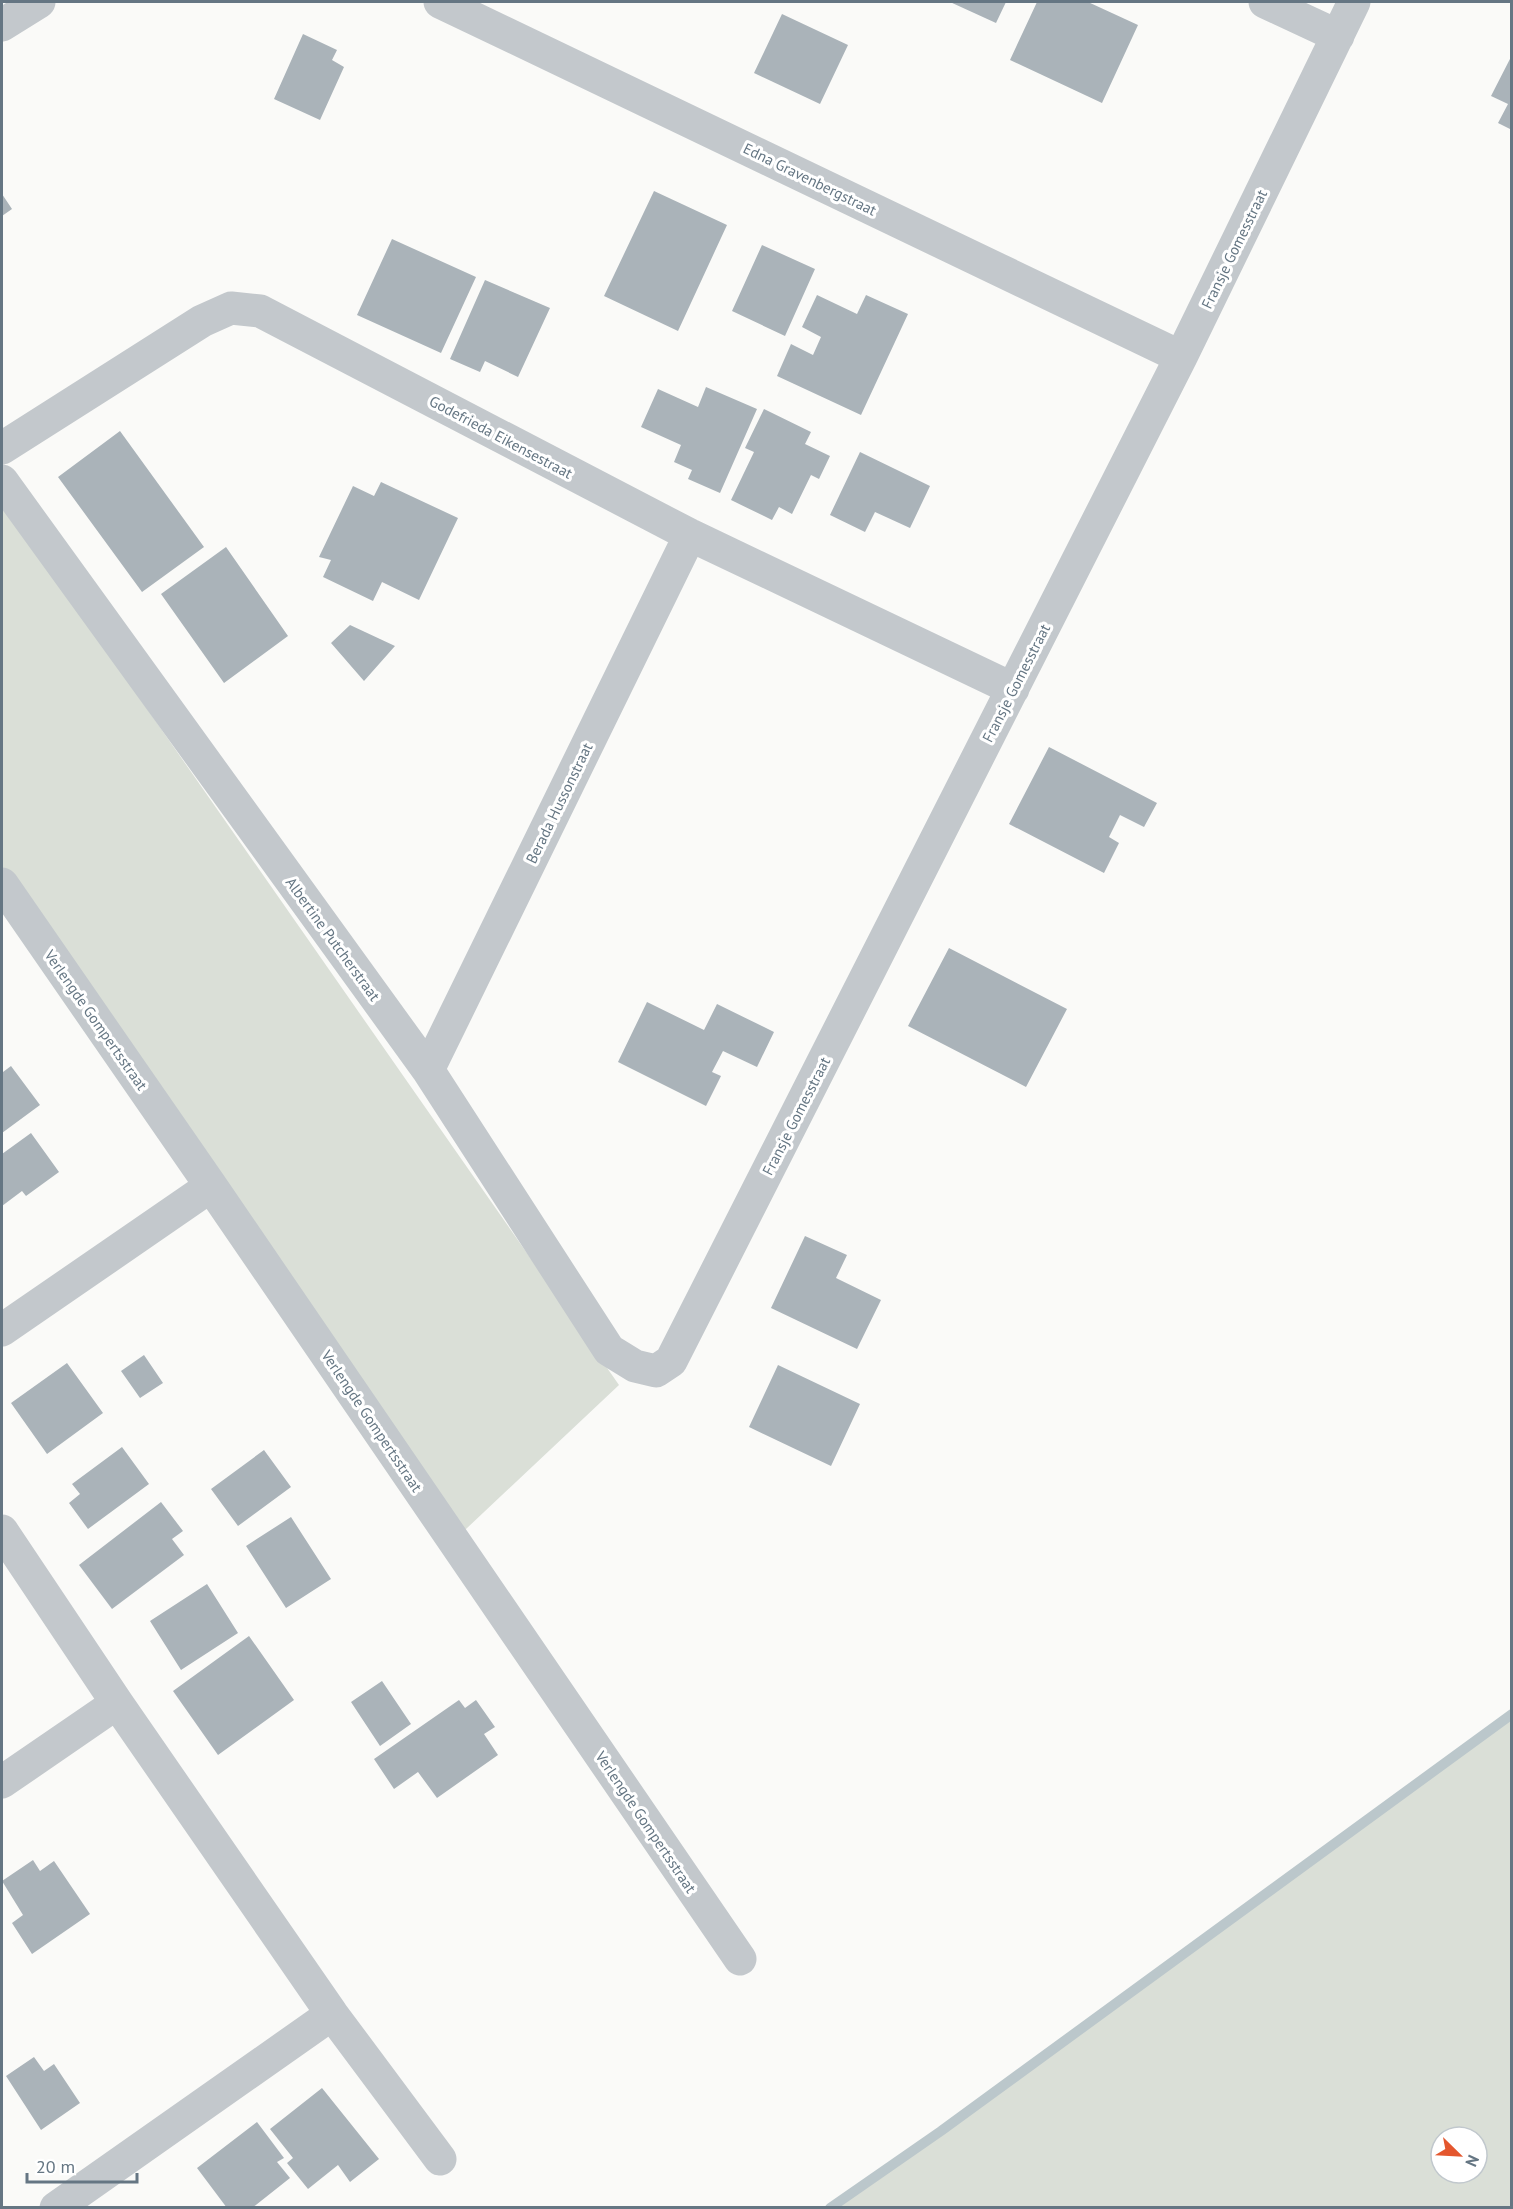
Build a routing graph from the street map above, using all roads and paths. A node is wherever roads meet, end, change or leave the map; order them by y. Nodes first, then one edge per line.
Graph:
1 (39, 2) edge
2 (440, 2) edge
3 (1265, 2) edge
4 (1354, 2) edge
5 (2, 25) edge
6 (1338, 36) junction
7 (1181, 357) junction
8 (2, 448) edge
9 (2, 481) edge
10 (690, 535) junction
11 (1013, 689) junction
12 (2, 884) edge
13 (428, 1070) junction
14 (211, 1186) junction
15 (2, 1330) edge
16 (671, 1361) joint
17 (2, 1531) edge
18 (117, 1703) junction
19 (2, 1782) edge
20 (740, 1959) dead end
21 (332, 2014) junction
22 (440, 2159) dead end
23 (56, 2208) edge

1 - 5 street
2 - 7 street, Edna Gravenbergstraat
3 - 6 street
4 - 6 street, Fransje Gomesstraat
6 - 7 street, Fransje Gomesstraat
7 - 11 street, Fransje Gomesstraat
8 - 10 street, Godefrieda Eikensestraat
9 - 13 street, Albertine Putcherstraat
10 - 11 street, Godefrieda Eikensestraat
10 - 13 street, Berada Hussonstraat
11 - 16 street, Fransje Gomesstraat
12 - 14 street, Verlengde Gompertsstraat
13 - 16 street, Albertine Putcherstraat
14 - 15 street
14 - 20 street, Verlengde Gompertsstraat
17 - 18 street
18 - 19 street
18 - 21 street
21 - 22 street
21 - 23 street

